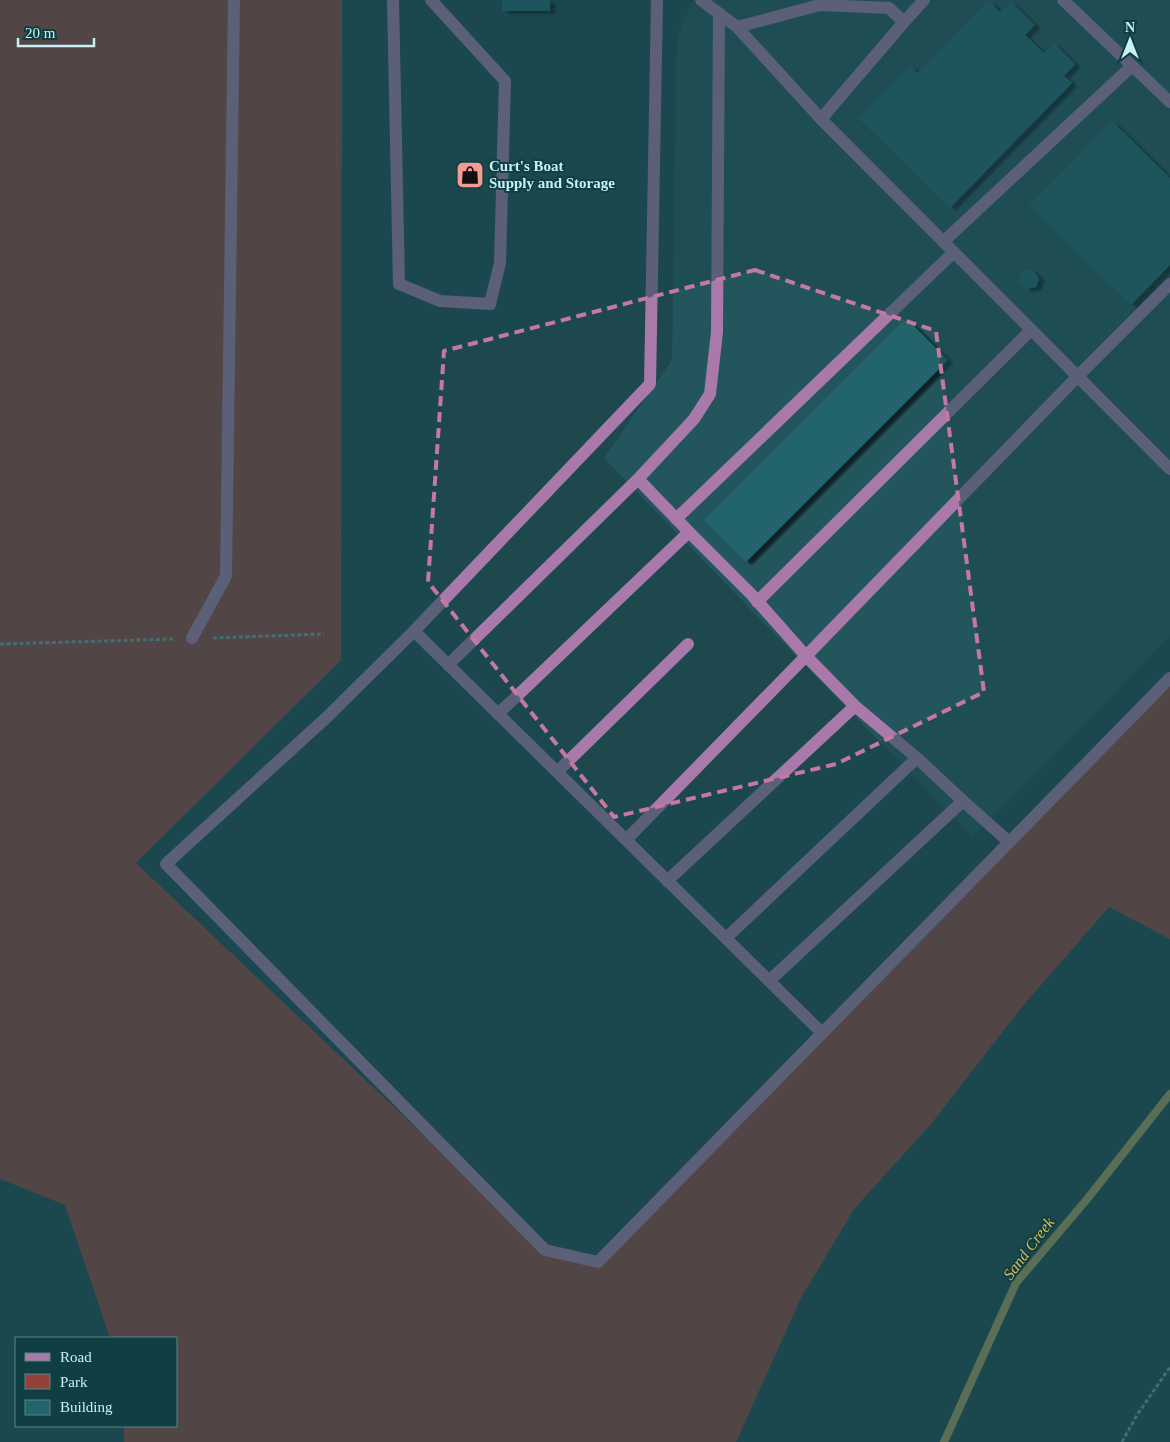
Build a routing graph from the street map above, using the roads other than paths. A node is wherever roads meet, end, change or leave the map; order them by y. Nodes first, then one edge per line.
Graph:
1 (234, 0) edge
2 (392, 0) edge
3 (431, 0) edge
4 (657, 0) edge
5 (701, 0) edge
6 (924, 0) edge
7 (1063, 0) edge
8 (719, 13) junction
9 (904, 22) junction
10 (737, 27) junction
11 (1132, 66) junction
12 (1170, 102) edge
13 (821, 119) junction
14 (943, 242) junction
15 (954, 252) junction
16 (1170, 284) edge
17 (1031, 330) junction
18 (1078, 376) junction
19 (1170, 469) edge
20 (638, 479) junction
21 (676, 519) junction
22 (689, 532) junction
23 (758, 602) junction
24 (414, 631) junction
25 (192, 638) road end
26 (688, 644) dead end
27 (806, 656) junction
28 (448, 665) junction
29 (1170, 678) edge
30 (854, 706) junction
31 (498, 714) junction
32 (917, 758) junction
33 (557, 772) junction
34 (963, 801) junction
35 (626, 840) junction
36 (1009, 842) junction
37 (667, 881) junction
38 (726, 938) junction
39 (769, 980) junction
40 (822, 1033) junction

1 - 25 lane
2 - 3 lane
4 - 24 lane
5 - 8 lane
6 - 9 lane
7 - 11 lane
8 - 10 lane
8 - 20 lane
9 - 10 lane
9 - 13 lane
10 - 13 lane
11 - 12 lane
11 - 14 lane
13 - 14 lane
14 - 15 lane
15 - 17 lane
15 - 21 lane
16 - 18 lane
17 - 18 lane
17 - 23 lane
18 - 19 lane
18 - 27 lane
20 - 21 lane
20 - 28 lane
21 - 22 lane
22 - 23 lane
22 - 31 lane
23 - 27 lane
24 - 28 lane
24 - 40 lane
26 - 33 lane
27 - 30 lane
27 - 35 lane
28 - 31 lane
29 - 36 lane
30 - 32 lane
30 - 37 lane
31 - 33 lane
32 - 34 lane
32 - 38 lane
33 - 35 lane
34 - 36 lane
34 - 39 lane
35 - 37 lane
36 - 40 lane
37 - 38 lane
38 - 39 lane
39 - 40 lane

